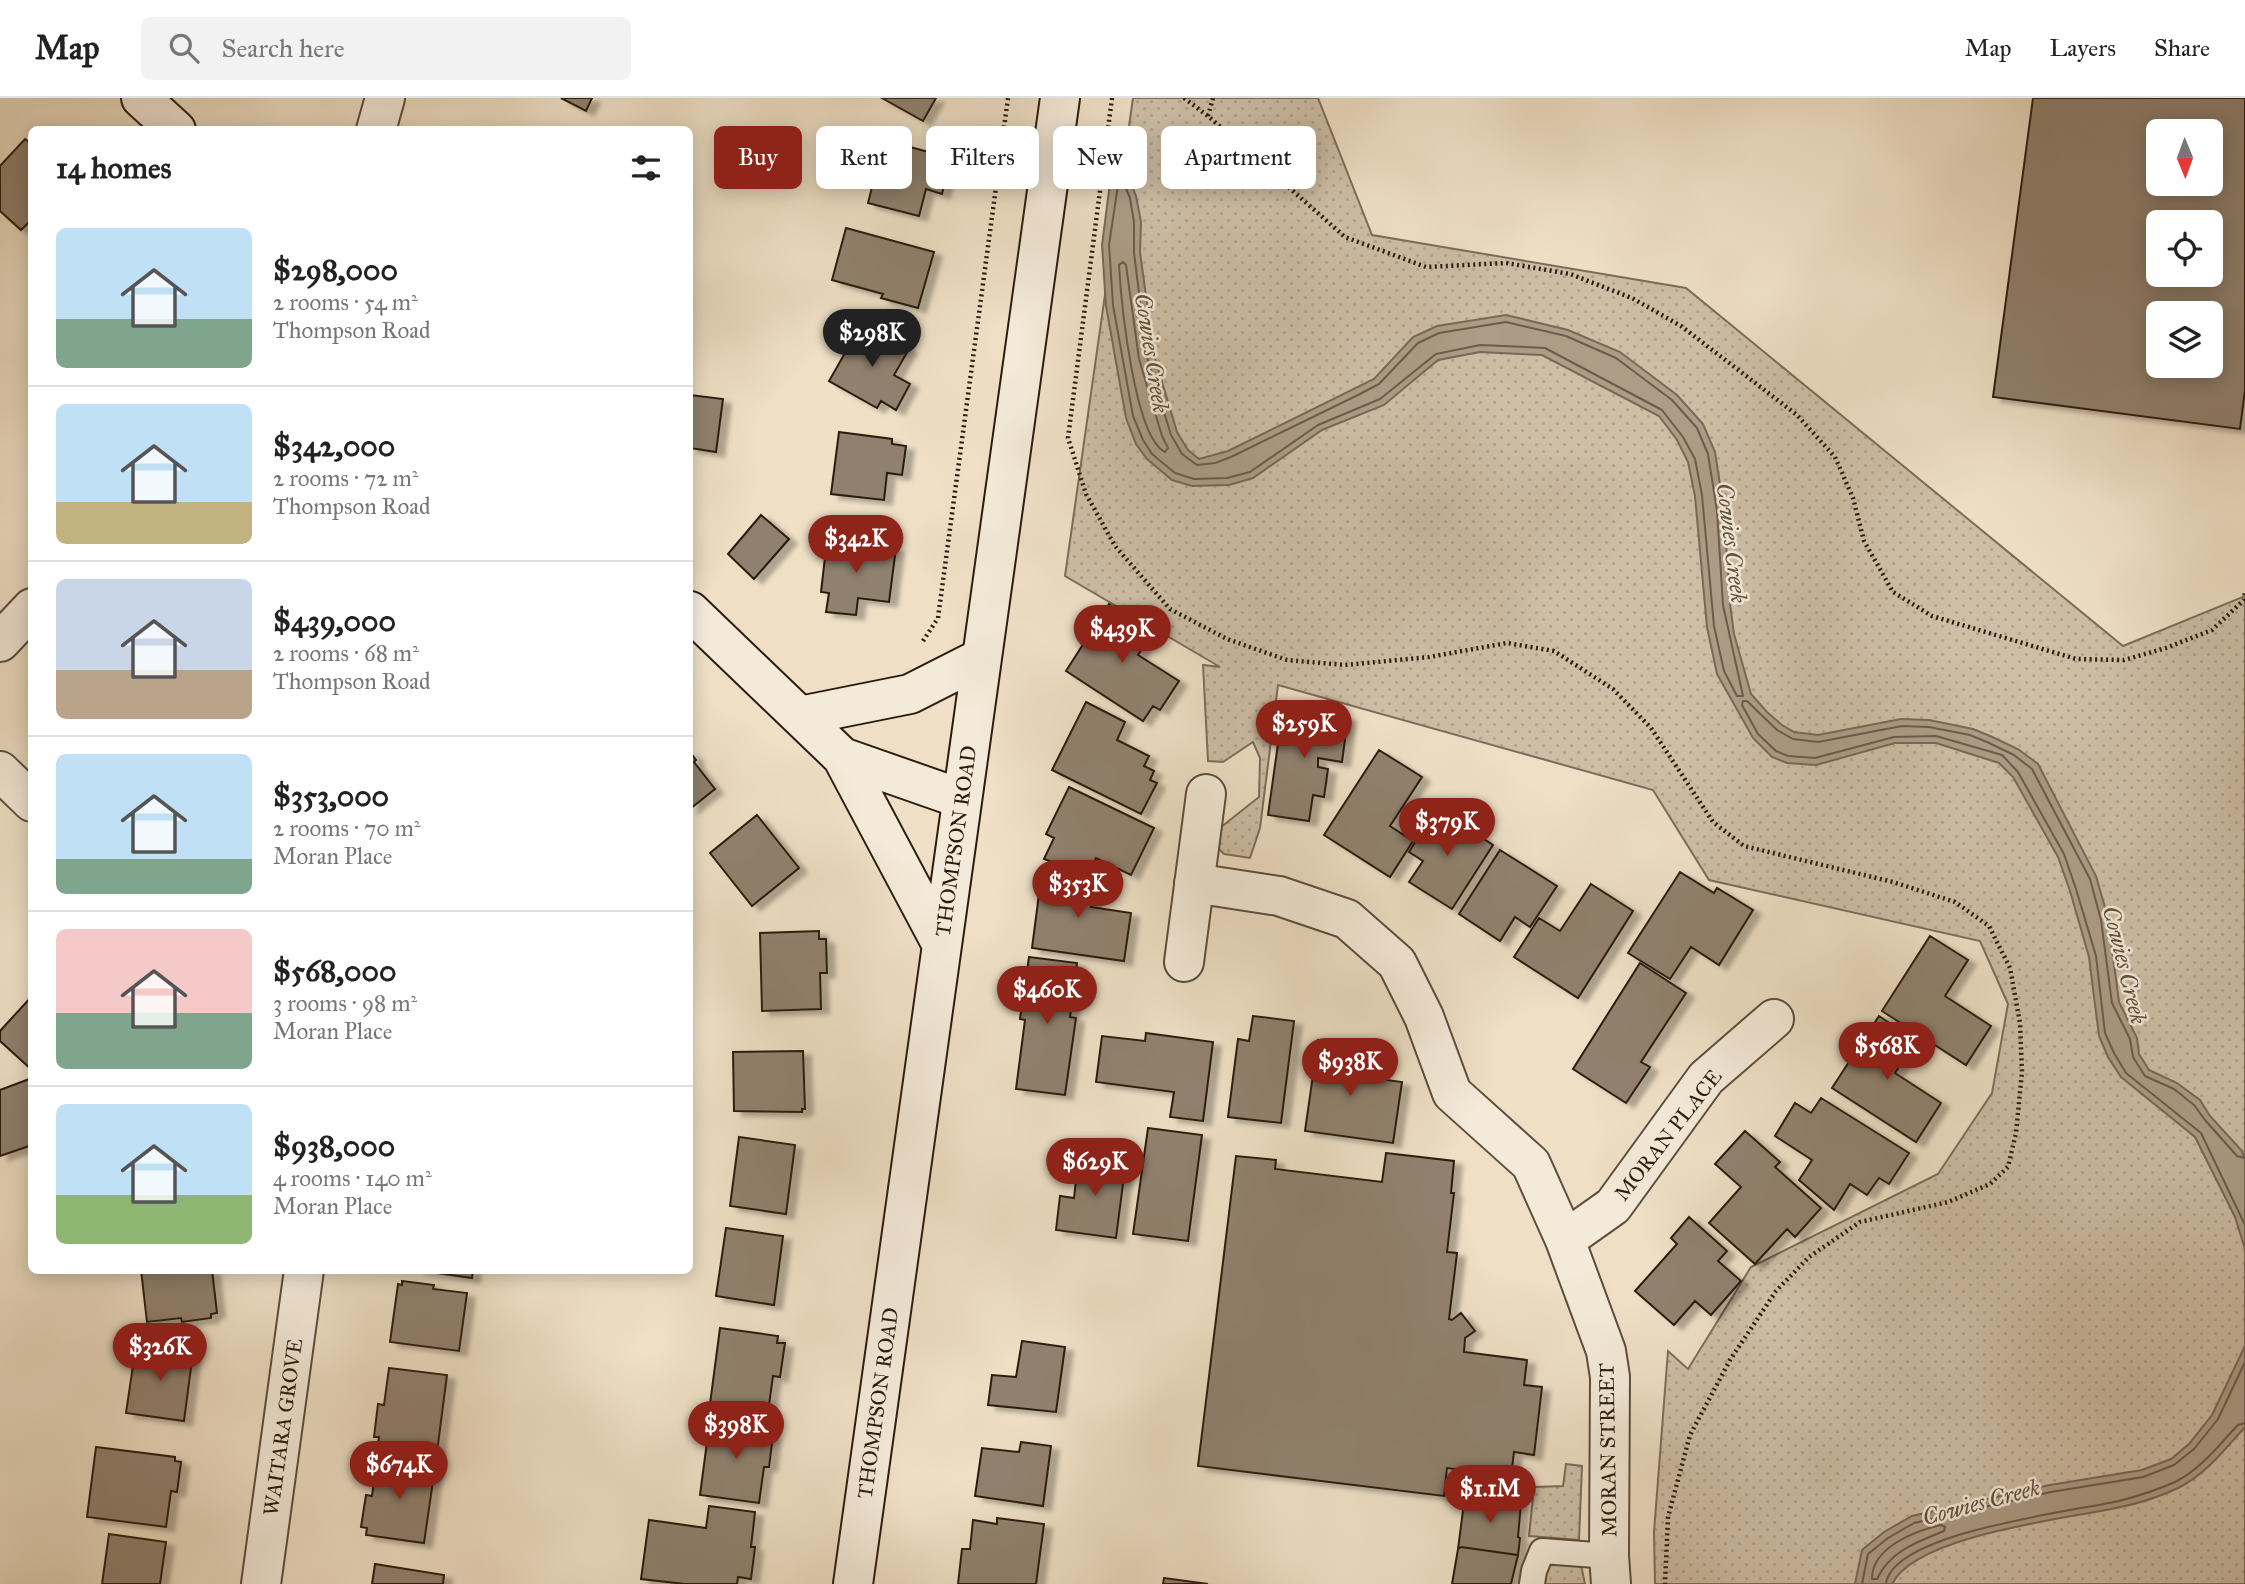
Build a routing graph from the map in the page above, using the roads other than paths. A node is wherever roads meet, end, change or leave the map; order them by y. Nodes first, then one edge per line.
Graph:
1 (141, 98) edge
2 (385, 98) edge
3 (1060, 98) edge
4 (172, 126) edge
5 (377, 126) edge
6 (28, 612) edge
7 (693, 614) edge
8 (0, 642) edge
9 (981, 658) junction
10 (800, 716) junction
11 (842, 757) junction
12 (0, 771) edge
13 (1206, 794) dead end
14 (28, 798) edge
15 (962, 799) junction
16 (1194, 883) junction
17 (942, 945) junction
18 (1184, 962) dead end
19 (1774, 1019) dead end
20 (1565, 1240) junction
21 (303, 1274) edge
22 (1610, 1570) edge
23 (261, 1584) edge
24 (853, 1584) edge
25 (1532, 1584) edge

1 - 4 street
2 - 5 street
3 - 9 street, THOMPSON ROAD
6 - 8 street
7 - 10 street
9 - 10 street
9 - 15 street, THOMPSON ROAD
10 - 11 street
11 - 15 street
11 - 17 street
12 - 14 street
13 - 16 street
15 - 17 street, THOMPSON ROAD
16 - 18 street
16 - 20 street
17 - 24 street, THOMPSON ROAD
19 - 20 street, MORAN PLACE
20 - 22 street, MORAN STREET
21 - 23 street, WAITARA GROVE
22 - 25 lane

